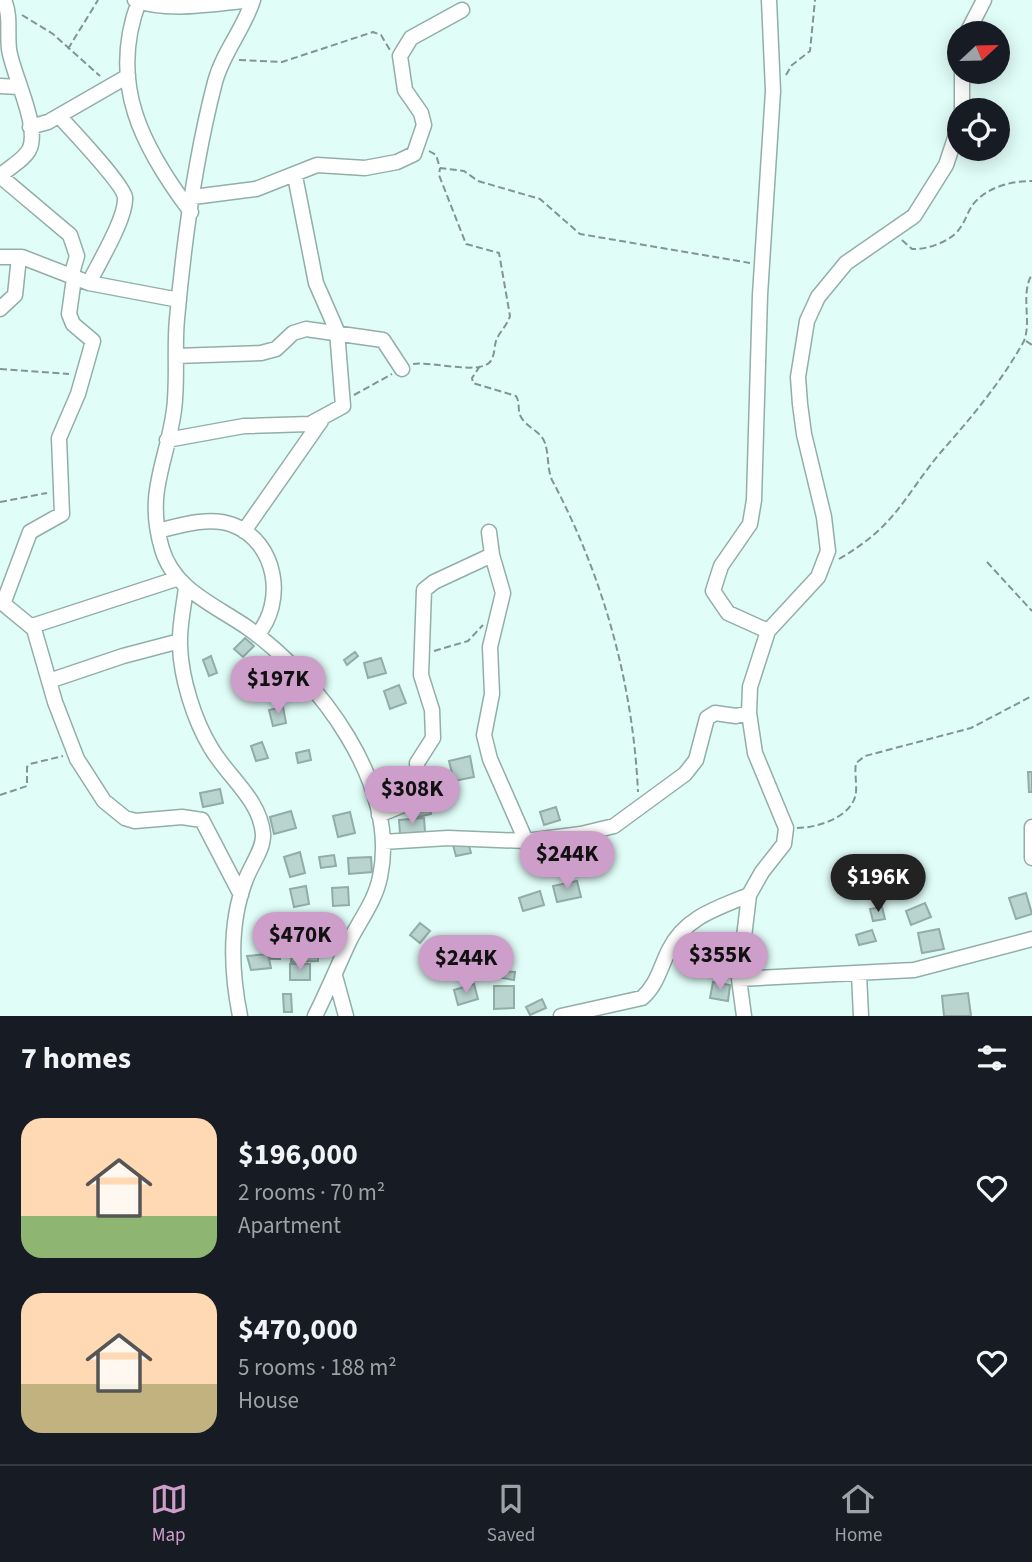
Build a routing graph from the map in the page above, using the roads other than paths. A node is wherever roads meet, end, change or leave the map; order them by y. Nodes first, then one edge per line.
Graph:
1 (253, 0) edge
2 (769, 0) edge
3 (984, 0) edge
4 (137, 1) edge
5 (9, 4) edge
6 (462, 10) dead end
7 (973, 21) edge
8 (128, 76) junction
9 (0, 86) edge
10 (19, 87) junction
11 (59, 116) junction
12 (30, 127) junction
13 (948, 161) edge
14 (0, 176) edge
15 (295, 176) junction
16 (192, 204) junction
17 (0, 257) edge
18 (19, 257) junction
19 (73, 278) junction
20 (89, 284) junction
21 (179, 300) junction
22 (0, 309) edge
23 (337, 331) junction
24 (176, 356) junction
25 (402, 369) road end
26 (321, 421) junction
27 (167, 440) junction
28 (158, 531) junction
29 (244, 531) junction
30 (489, 532) dead end
31 (492, 555) junction
32 (181, 583) junction
33 (1, 603) edge
34 (32, 626) junction
35 (768, 631) junction
36 (257, 635) junction
37 (180, 641) junction
38 (49, 681) junction
39 (748, 713) junction
40 (379, 815) junction
41 (1032, 827) edge
42 (526, 841) junction
43 (383, 842) junction
44 (1032, 858) edge
45 (241, 895) junction
46 (749, 895) junction
47 (1032, 939) edge
48 (859, 974) junction
49 (335, 976) junction
50 (739, 979) junction
51 (622, 1010) edge
52 (240, 1016) edge
53 (315, 1016) edge
54 (346, 1016) edge
55 (561, 1016) edge
56 (744, 1016) edge
57 (861, 1016) edge

1 - 4 street
1 - 16 street
2 - 35 street
3 - 7 street
4 - 8 street
5 - 10 street
6 - 15 street
8 - 11 street
8 - 16 street
9 - 10 street
10 - 12 street
11 - 12 street
11 - 20 street
12 - 14 street
13 - 35 street
14 - 19 street
15 - 16 street
15 - 23 street
16 - 21 street
17 - 18 street
18 - 19 street
18 - 22 street
19 - 20 street
19 - 33 street
20 - 21 street
21 - 24 street
23 - 24 street
23 - 25 street
23 - 26 street
24 - 27 street
26 - 27 street
26 - 29 street
27 - 28 street
28 - 29 street
28 - 32 street
29 - 36 street
30 - 31 street
31 - 40 street
31 - 42 street
32 - 34 street
32 - 36 street
32 - 37 street
33 - 34 street
34 - 38 street
35 - 39 street
36 - 40 street
37 - 38 street
37 - 45 street
38 - 45 street
39 - 42 street
39 - 46 street
40 - 43 street
41 - 44 street
42 - 43 street
43 - 49 street
45 - 52 street
46 - 50 street
46 - 51 street
47 - 48 street
48 - 50 street
48 - 57 street
49 - 53 street
49 - 54 street
50 - 56 street
51 - 55 street

